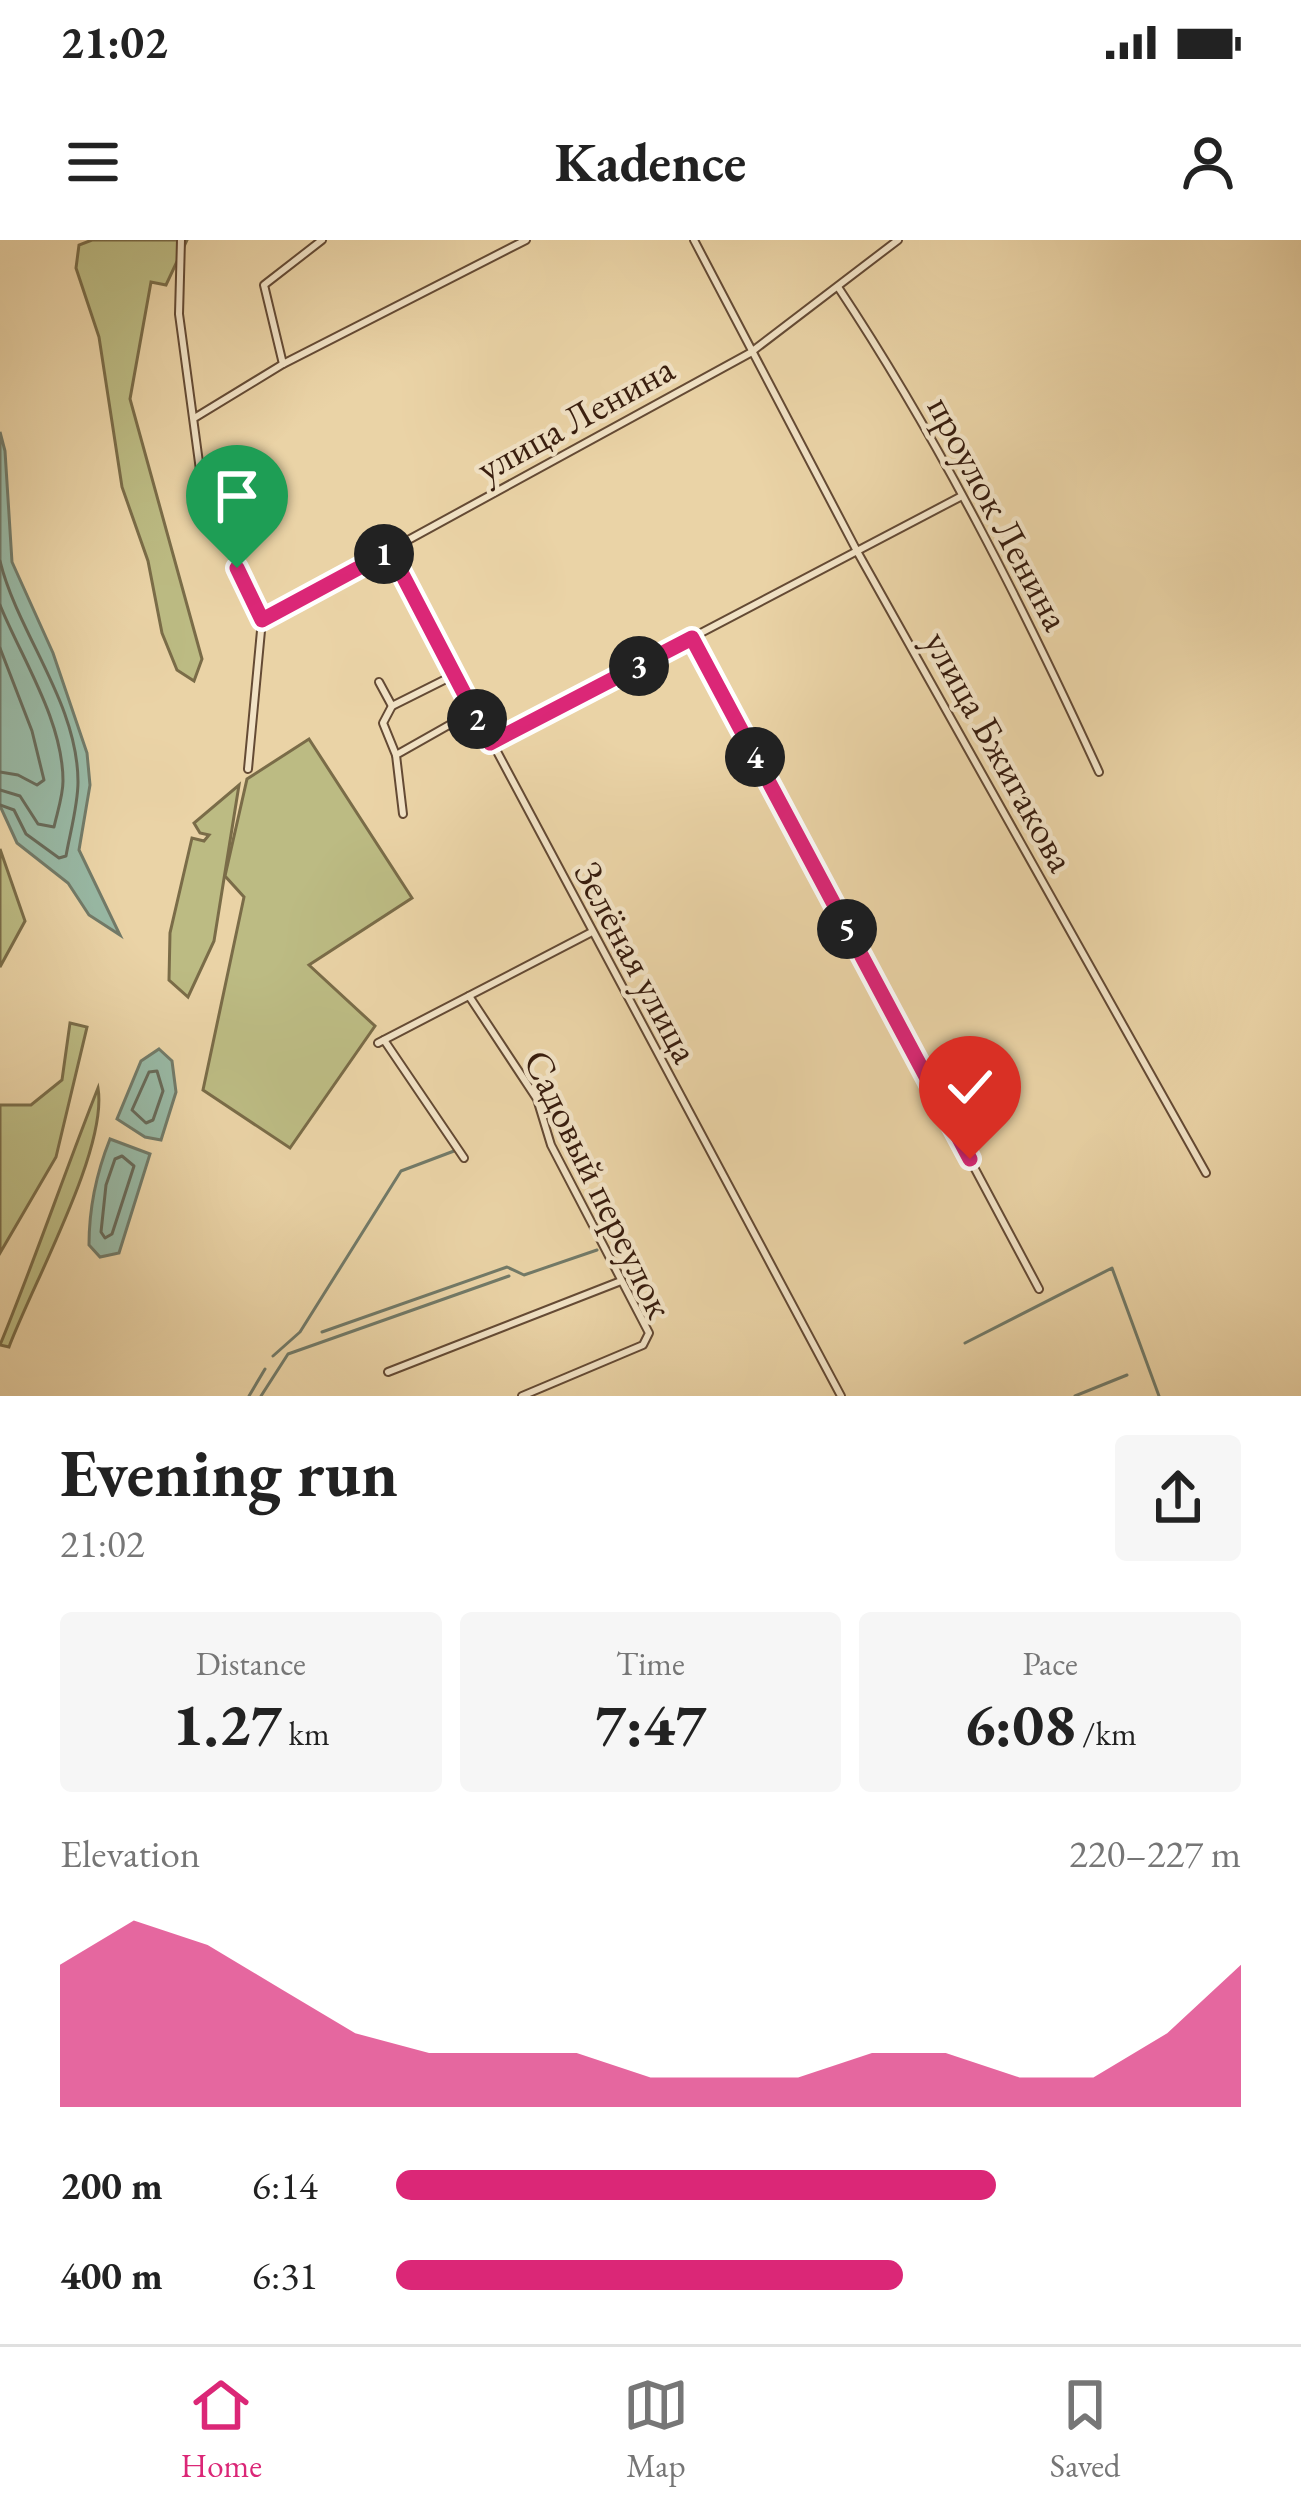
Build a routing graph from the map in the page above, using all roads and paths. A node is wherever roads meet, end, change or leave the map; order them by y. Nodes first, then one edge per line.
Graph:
1 (181, 240) edge
2 (322, 240) edge
3 (526, 240) edge
4 (694, 240) edge
5 (898, 240) edge
6 (838, 287) junction
7 (749, 353) junction
8 (283, 364) junction
9 (196, 417) junction
10 (961, 496) junction
11 (390, 551) junction
12 (858, 553) junction
13 (262, 620) junction
14 (692, 638) junction
15 (454, 675) junction
16 (379, 682) dead end
17 (392, 706) junction
18 (473, 711) junction
19 (490, 743) junction
20 (396, 754) junction
21 (248, 769) dead end
22 (1099, 772) dead end
23 (403, 814) dead end
24 (590, 933) junction
25 (469, 996) junction
26 (464, 1158) dead end
27 (1206, 1173) dead end
28 (621, 1281) junction
29 (1039, 1289) dead end
30 (388, 1372) dead end
31 (522, 1396) edge
32 (842, 1396) edge

1 - 9 street
2 - 8 street
3 - 8 street
4 - 7 street, улица Бжигакова
5 - 6 street, улица Ленина
6 - 7 street, улица Ленина
6 - 10 street, проулок Ленина
7 - 11 street, улица Ленина
7 - 12 street, улица Бжигакова
8 - 9 street
9 - 13 street
10 - 12 street
10 - 22 street, проулок Ленина
11 - 13 street, улица Ленина
11 - 15 street, Зелёная улица
12 - 14 street
12 - 27 street, улица Бжигакова
13 - 21 street
14 - 19 street
14 - 29 street
15 - 17 street
15 - 18 street, Зелёная улица
16 - 17 street
17 - 20 street
18 - 19 street, Зелёная улица
18 - 20 street
19 - 24 street, Зелёная улица
20 - 23 street
24 - 25 street
24 - 32 street, Зелёная улица
25 - 26 street
25 - 28 street, Садовый переулок
28 - 30 street
28 - 31 street, Садовый переулок

